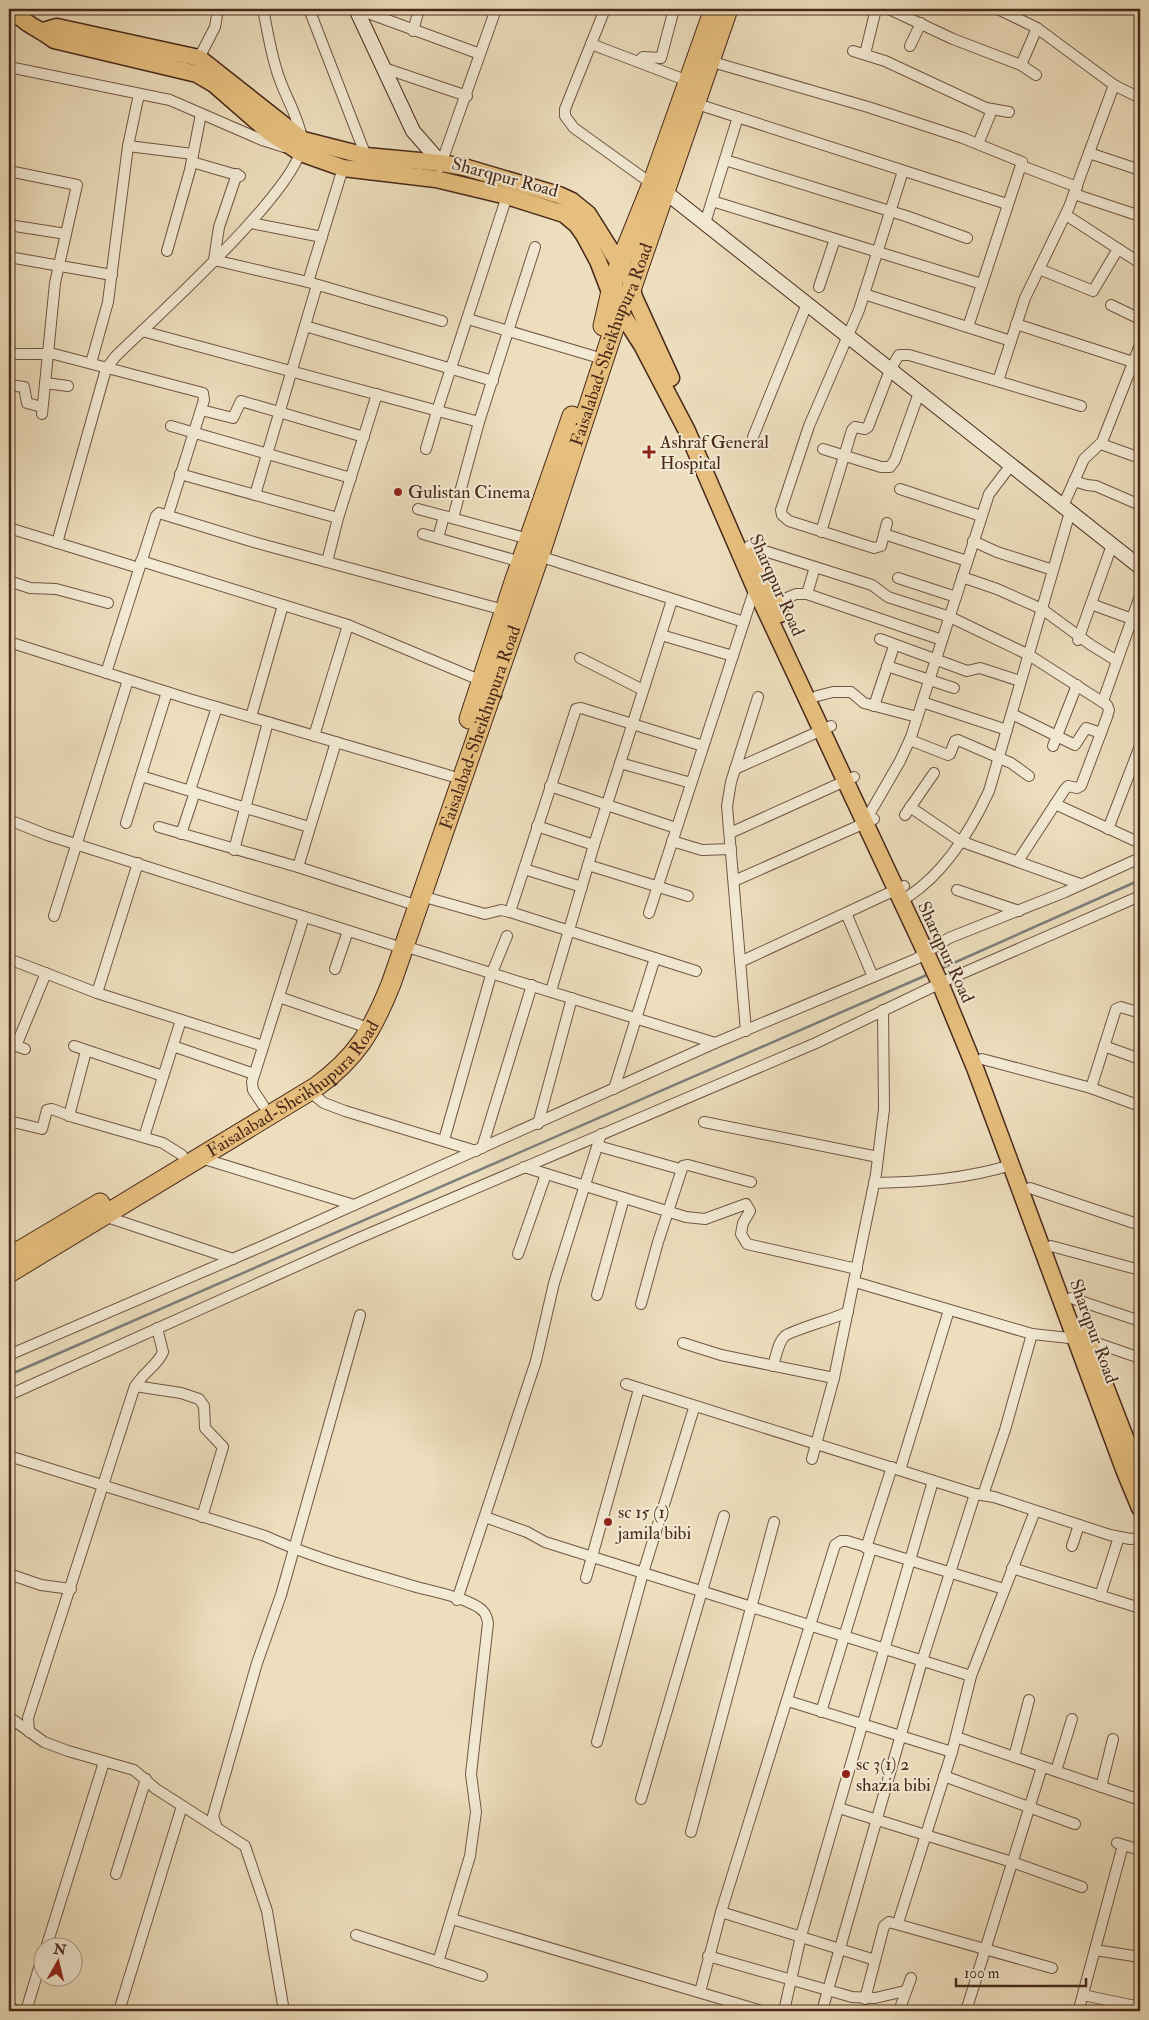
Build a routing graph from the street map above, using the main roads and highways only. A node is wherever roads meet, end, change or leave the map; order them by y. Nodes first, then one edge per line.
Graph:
1 (14, 9) edge
2 (714, 9) edge
3 (728, 9) edge
4 (43, 31) junction
5 (302, 146) junction
6 (658, 188) junction
7 (568, 208) junction
8 (620, 265) junction
9 (632, 287) junction
10 (610, 293) junction
11 (620, 310) junction
12 (826, 728) junction
13 (415, 899) junction
14 (399, 945) junction
15 (942, 977) junction
16 (212, 1143) junction
17 (191, 1156) junction
18 (9, 1257) edge
19 (9, 1273) edge
20 (1082, 1340) junction
21 (1140, 1476) edge
22 (1140, 1508) edge

1 - 4 main road, Sharqpur Road
2 - 6 highway, Faisalabad-Sheikhupura Road
3 - 6 highway, Faisalabad-Sheikhupura Road
4 - 5 main road, Sharqpur Road
4 - 5 main road, Sharqpur Road
5 - 7 main road, Sharqpur Road
5 - 7 main road, Sharqpur Road
6 - 8 highway, Faisalabad-Sheikhupura Road
6 - 9 highway, Faisalabad-Sheikhupura Road
7 - 8 main road, Sharqpur Road
7 - 10 main road, Sharqpur Road
8 - 9 main road, Sharqpur Road
8 - 10 highway, Faisalabad-Sheikhupura Road
9 - 11 highway, Faisalabad-Sheikhupura Road
9 - 12 main road, Sharqpur Road
10 - 11 main road, Sharqpur Road
10 - 13 highway, Faisalabad-Sheikhupura Road
11 - 12 main road, Sharqpur Road
11 - 13 highway, Faisalabad-Sheikhupura Road
12 - 15 main road, Sharqpur Road
13 - 14 highway, Faisalabad-Sheikhupura Road
14 - 16 highway, Faisalabad-Sheikhupura Road
14 - 16 highway, Faisalabad-Sheikhupura Road
15 - 20 main road, Sharqpur Road
15 - 20 main road, Sharqpur Road
16 - 17 highway, Faisalabad-Sheikhupura Road
17 - 18 highway, Faisalabad-Sheikhupura Road
17 - 19 highway, Faisalabad-Sheikhupura Road
20 - 21 main road, Sharqpur Road
20 - 22 main road, Sharqpur Road

